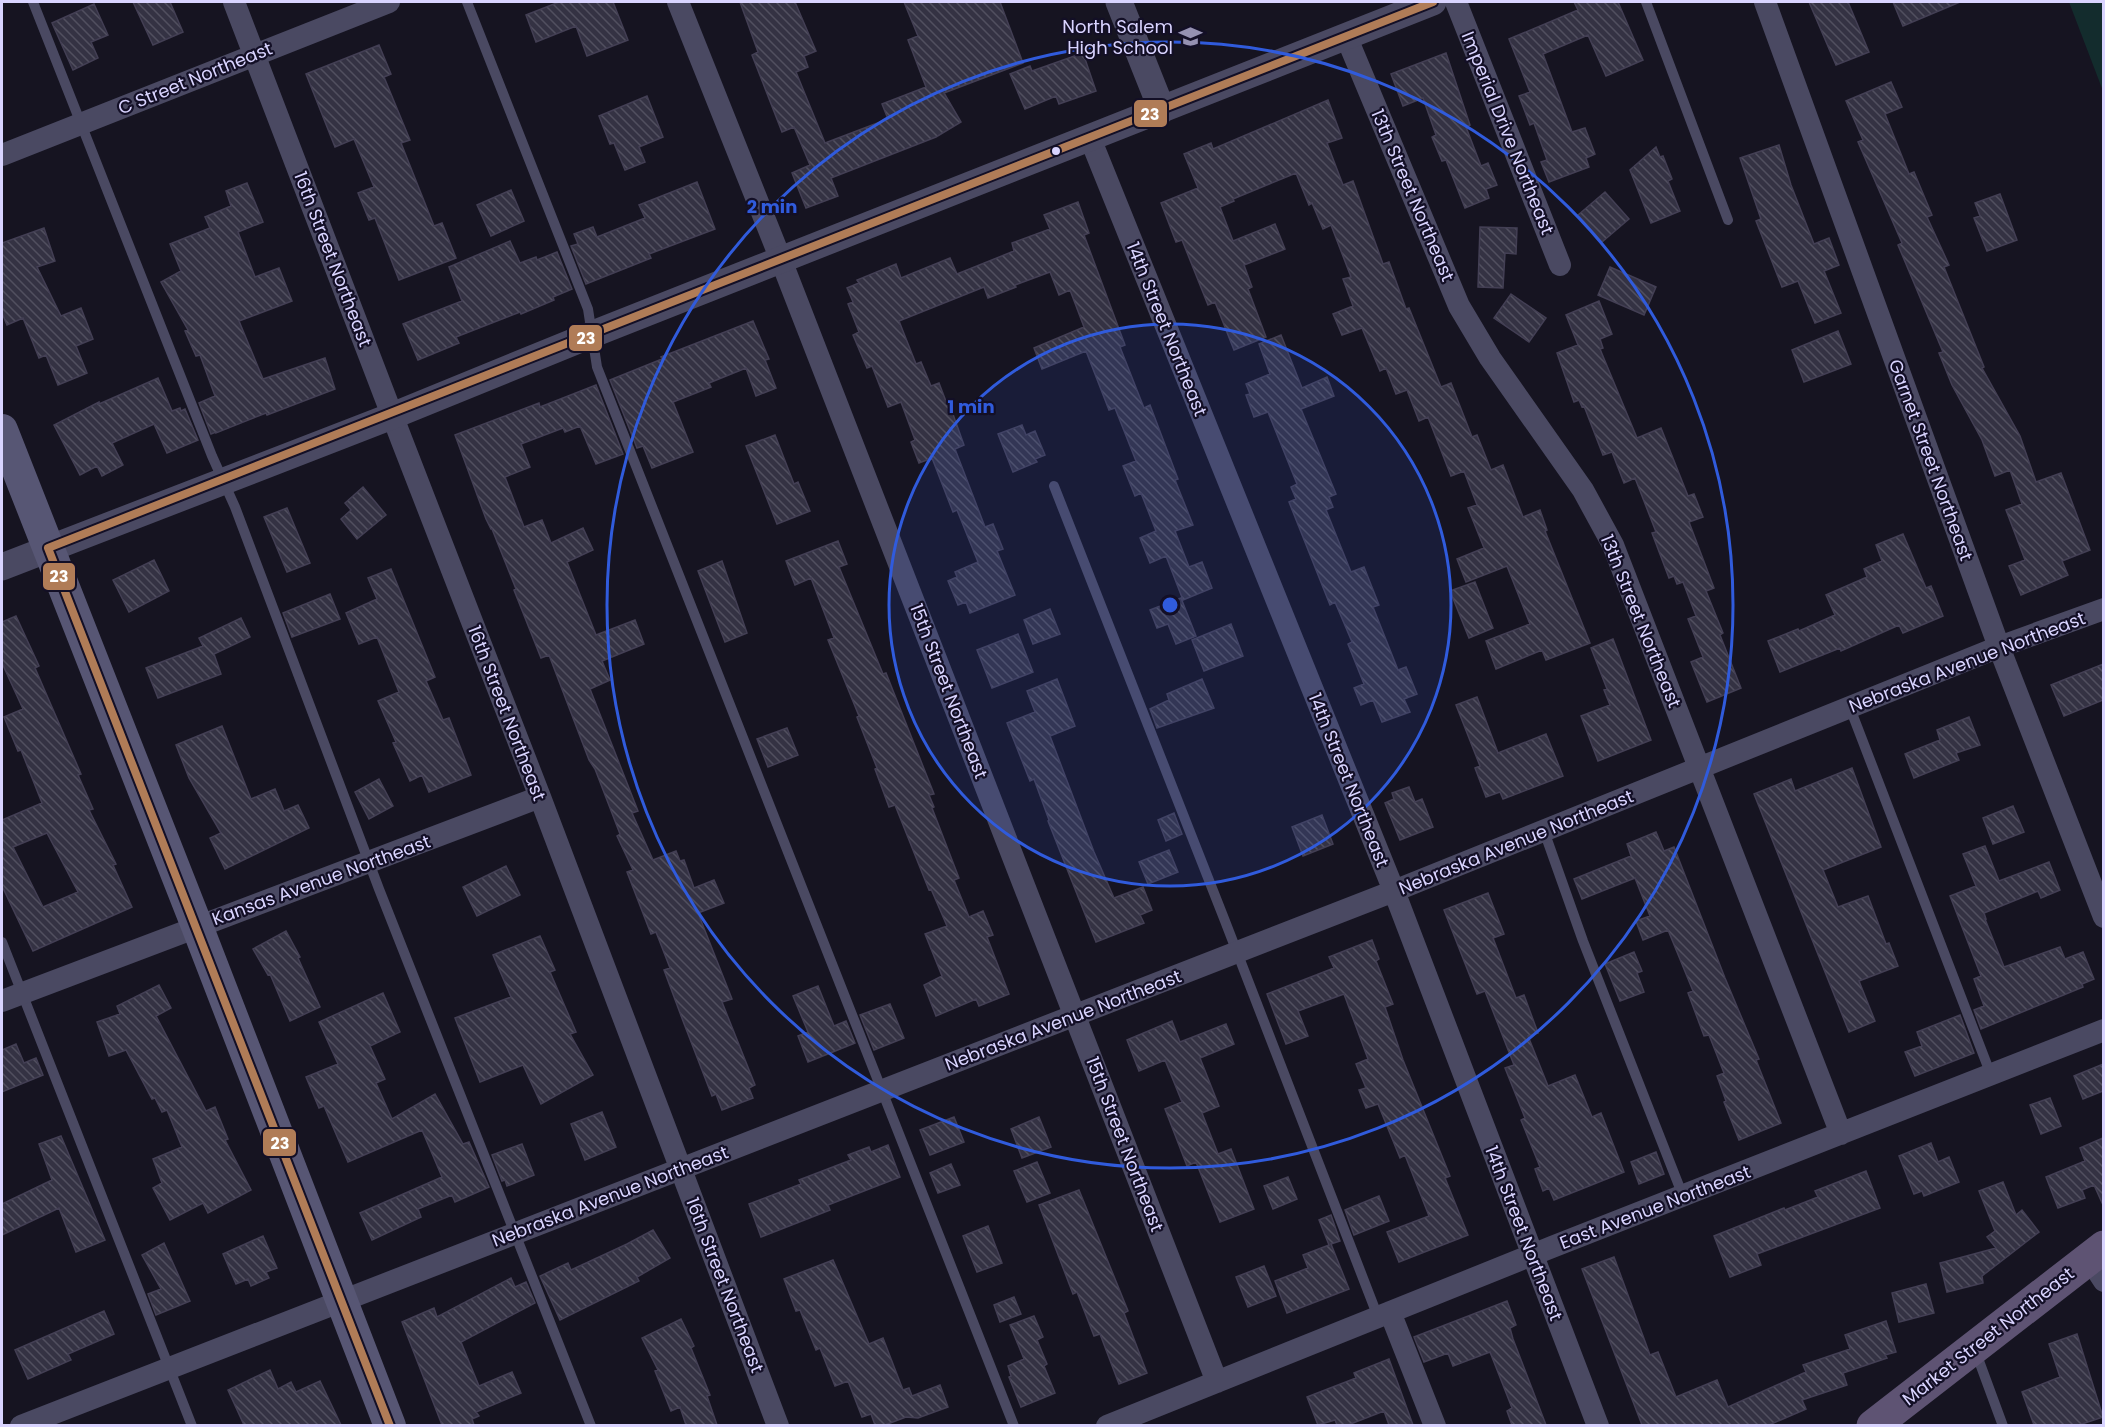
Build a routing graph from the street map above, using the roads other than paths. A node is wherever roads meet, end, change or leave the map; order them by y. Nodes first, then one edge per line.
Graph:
1 (33, 2) edge
2 (234, 2) edge
3 (389, 2) edge
4 (467, 2) edge
5 (678, 2) edge
6 (1119, 2) edge
7 (1432, 2) edge
8 (1456, 2) edge
9 (1646, 2) edge
10 (1765, 2) edge
11 (1346, 36) junction
12 (255, 54) junction
13 (1162, 110) junction
14 (81, 123) junction
15 (1090, 138) junction
16 (2, 155) edge
17 (1728, 220) dead end
18 (781, 260) junction
19 (1560, 265) dead end
20 (593, 334) junction
21 (392, 416) junction
22 (2, 430) edge
23 (223, 481) junction
24 (1054, 486) dead end
25 (48, 548) junction
26 (2, 567) edge
27 (2103, 609) edge
28 (1999, 647) junction
29 (1850, 708) junction
30 (1700, 768) junction
31 (540, 798) junction
32 (1544, 831) junction
33 (369, 862) junction
34 (1394, 891) junction
35 (2103, 917) edge
36 (197, 926) junction
37 (2, 942) edge
38 (1237, 952) junction
39 (12, 997) edge
40 (1075, 1015) junction
41 (2103, 1030) edge
42 (1991, 1075) junction
43 (881, 1091) junction
44 (1841, 1134) junction
45 (681, 1169) junction
46 (1683, 1196) junction
47 (514, 1233) junction
48 (1533, 1255) junction
49 (2099, 1262) edge
50 (340, 1300) junction
51 (1384, 1315) junction
52 (1974, 1347) junction
53 (170, 1367) junction
54 (1217, 1382) junction
55 (21, 1425) edge
56 (192, 1425) edge
57 (390, 1425) edge
58 (591, 1425) edge
59 (778, 1425) edge
60 (1014, 1425) edge
61 (1107, 1425) edge
62 (1435, 1425) edge
63 (1598, 1425) edge
64 (1873, 1425) edge
65 (2003, 1425) edge

1 - 14 lane
2 - 12 street, 16th Street Northeast
3 - 12 street, C Street Northeast
4 - 20 lane
5 - 18 street, 15th Street Northeast
6 - 13 street
7 - 11 street
8 - 19 street, Imperial Drive Northeast
9 - 17 lane
10 - 28 street, Garnet Street Northeast
11 - 13 street
11 - 30 street, 13th Street Northeast
12 - 14 street, C Street Northeast
12 - 21 street, 16th Street Northeast
13 - 15 street
14 - 16 street, C Street Northeast
14 - 23 lane
15 - 18 street
15 - 34 street, 14th Street Northeast
18 - 20 street
18 - 40 street, 15th Street Northeast
20 - 21 street
20 - 43 lane
21 - 23 street
21 - 31 street, 16th Street Northeast
22 - 25 main road
23 - 25 street
23 - 33 lane
24 - 38 lane
25 - 26 street
25 - 36 main road
27 - 28 street, Nebraska Avenue Northeast
28 - 29 street, Nebraska Avenue Northeast
28 - 35 street, Garnet Street Northeast
29 - 30 street, Nebraska Avenue Northeast
29 - 42 lane
30 - 32 street, Nebraska Avenue Northeast
30 - 44 street, 13th Street Northeast
31 - 33 street, Kansas Avenue Northeast
31 - 45 street, 16th Street Northeast
32 - 34 street, Nebraska Avenue Northeast
32 - 46 lane
33 - 36 street, Kansas Avenue Northeast
33 - 47 lane
34 - 38 street, Nebraska Avenue Northeast
34 - 48 street, 14th Street Northeast
36 - 39 street, Kansas Avenue Northeast
36 - 50 main road
37 - 39 lane
38 - 40 street, Nebraska Avenue Northeast
38 - 51 lane
39 - 53 lane
40 - 43 street, Nebraska Avenue Northeast
40 - 54 street, 15th Street Northeast
41 - 42 street, East Avenue Northeast
42 - 44 street, East Avenue Northeast
43 - 45 street, Nebraska Avenue Northeast
43 - 60 lane
44 - 46 street, East Avenue Northeast
45 - 47 street, Nebraska Avenue Northeast
45 - 59 street, 16th Street Northeast
46 - 48 street, East Avenue Northeast
47 - 50 street, Nebraska Avenue Northeast
47 - 58 lane
48 - 51 street, East Avenue Northeast
48 - 63 street, 14th Street Northeast
49 - 52 main road, Market Street Northeast
50 - 53 street, Nebraska Avenue Northeast
50 - 57 main road
51 - 54 street, East Avenue Northeast
51 - 62 street
52 - 64 main road, Market Street Northeast
52 - 65 lane
53 - 55 street, Nebraska Avenue Northeast
53 - 56 lane
54 - 61 street, East Avenue Northeast

